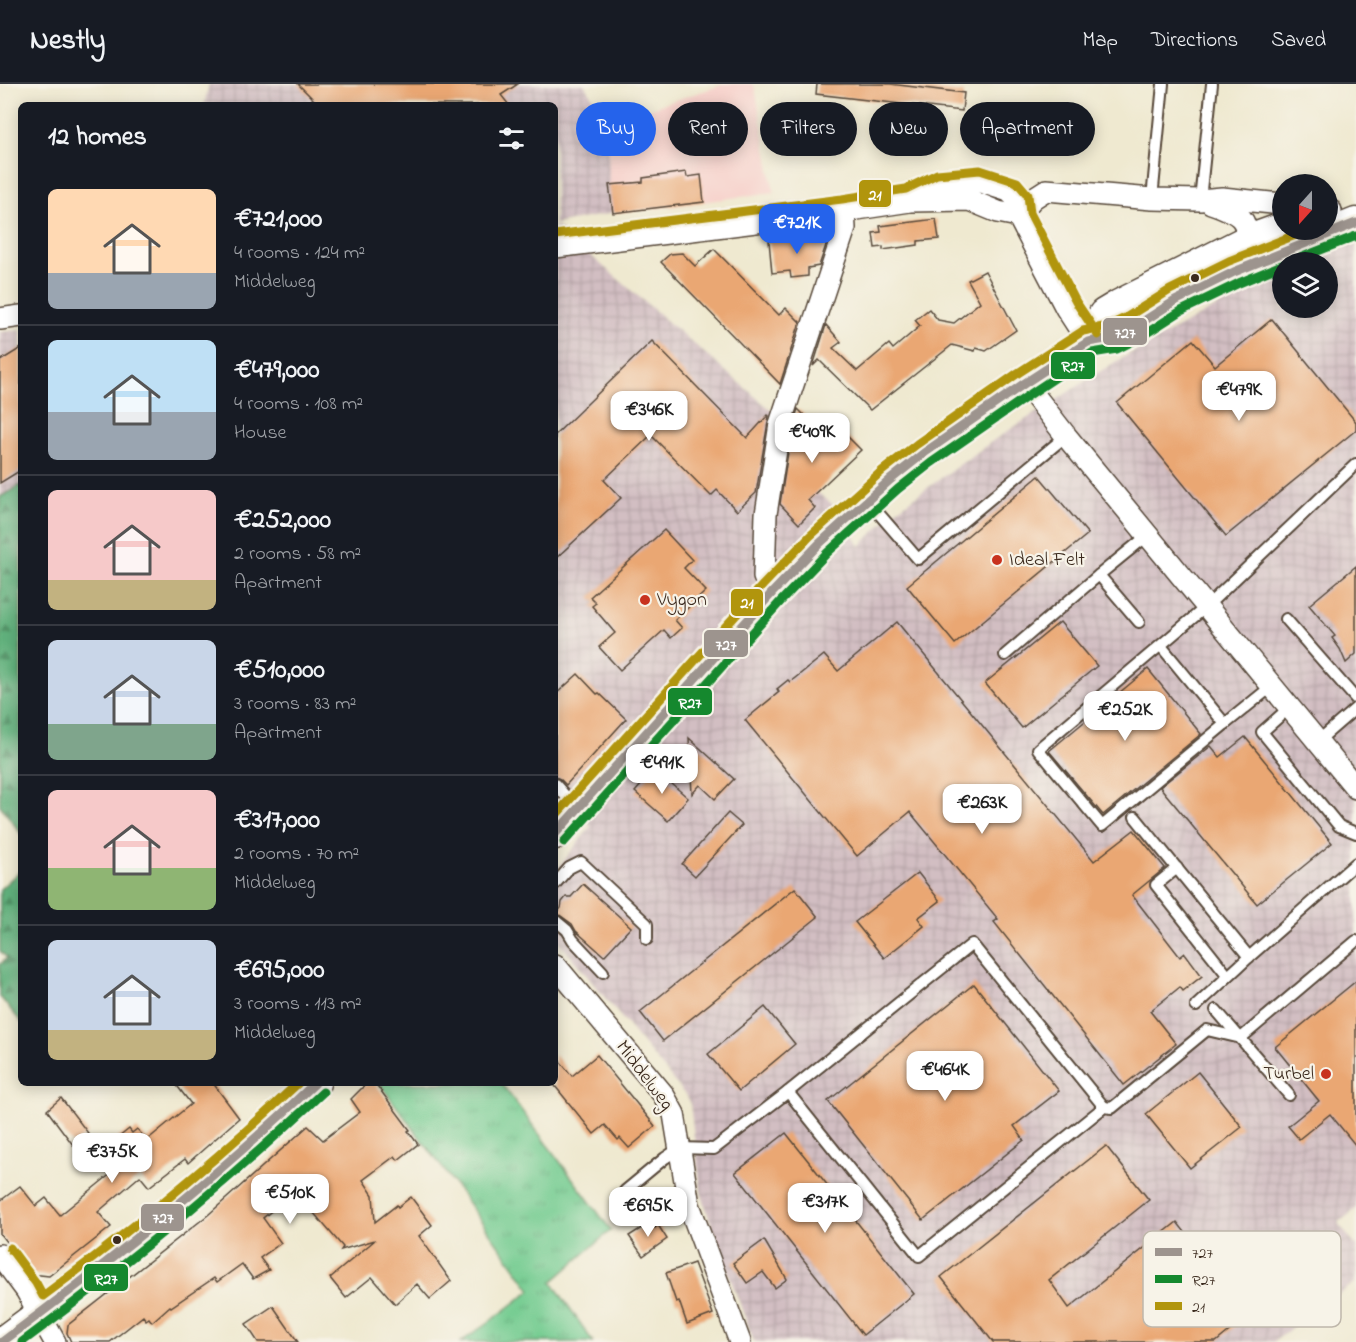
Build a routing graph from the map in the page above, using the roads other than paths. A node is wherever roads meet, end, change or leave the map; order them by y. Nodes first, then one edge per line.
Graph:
1 (1163, 84) edge
2 (1212, 84) edge
3 (1152, 199) junction
4 (1200, 200) junction
5 (1272, 203) edge
6 (844, 211) junction
7 (1340, 212) edge
8 (1018, 216) junction
9 (1272, 232) edge
10 (1246, 242) junction
11 (558, 247) edge
12 (1234, 272) junction
13 (18, 316) edge
14 (0, 319) edge
15 (1088, 342) junction
16 (1025, 383) junction
17 (1066, 436) junction
18 (1356, 464) edge
19 (868, 501) junction
20 (1148, 535) junction
21 (1099, 575) junction
22 (772, 593) junction
23 (1207, 606) junction
24 (1286, 619) dead end
25 (1139, 622) dead end
26 (1161, 646) junction
27 (1005, 655) dead end
28 (1272, 686) junction
29 (1356, 699) edge
30 (1290, 707) junction
31 (1356, 708) edge
32 (1225, 724) junction
33 (1318, 741) junction
34 (1350, 777) edge
35 (558, 787) edge
36 (577, 809) junction
37 (1135, 817) dead end
38 (558, 831) edge
39 (1356, 833) edge
40 (1356, 863) edge
41 (1177, 868) junction
42 (558, 881) edge
43 (558, 922) edge
44 (647, 939) dead end
45 (1356, 941) edge
46 (1249, 957) junction
47 (558, 969) edge
48 (603, 972) dead end
49 (1228, 976) junction
50 (1196, 1006) dead end
51 (1216, 1010) dead end
52 (1241, 1038) junction
53 (312, 1086) edge
54 (788, 1092) junction
55 (1289, 1095) dead end
56 (1104, 1107) junction
57 (680, 1148) junction
58 (625, 1191) dead end
59 (0, 1255) edge
60 (39, 1314) junction
61 (2, 1342) edge
62 (55, 1342) edge
63 (740, 1342) edge

1 - 3 lane
2 - 4 lane
3 - 4 street
3 - 8 street
4 - 5 street
4 - 10 street
6 - 8 street
6 - 11 street
6 - 22 street
7 - 12 main road
8 - 15 street
9 - 10 main road
10 - 12 street
10 - 15 main road
12 - 15 main road
13 - 14 street
15 - 16 main road
16 - 17 street
16 - 19 main road
17 - 19 lane
17 - 20 street
18 - 23 lane
19 - 22 main road
20 - 21 lane
20 - 23 street
21 - 25 lane
21 - 27 lane
22 - 36 main road
23 - 26 lane
23 - 28 street
24 - 29 lane
26 - 32 lane
26 - 32 lane
28 - 30 street
28 - 32 lane
30 - 33 street
30 - 39 lane
31 - 33 lane
33 - 34 street
35 - 36 lane
36 - 38 main road
37 - 41 lane
40 - 46 lane
41 - 46 lane
41 - 49 lane
42 - 44 lane
43 - 48 lane
45 - 52 lane
46 - 49 lane
47 - 57 street, Middelweg
49 - 50 lane
51 - 52 lane
52 - 55 lane
52 - 56 lane
53 - 60 main road
54 - 56 lane
54 - 56 lane
54 - 57 lane
57 - 58 lane
57 - 63 street, Middelweg
59 - 60 street
60 - 61 main road
60 - 62 street

